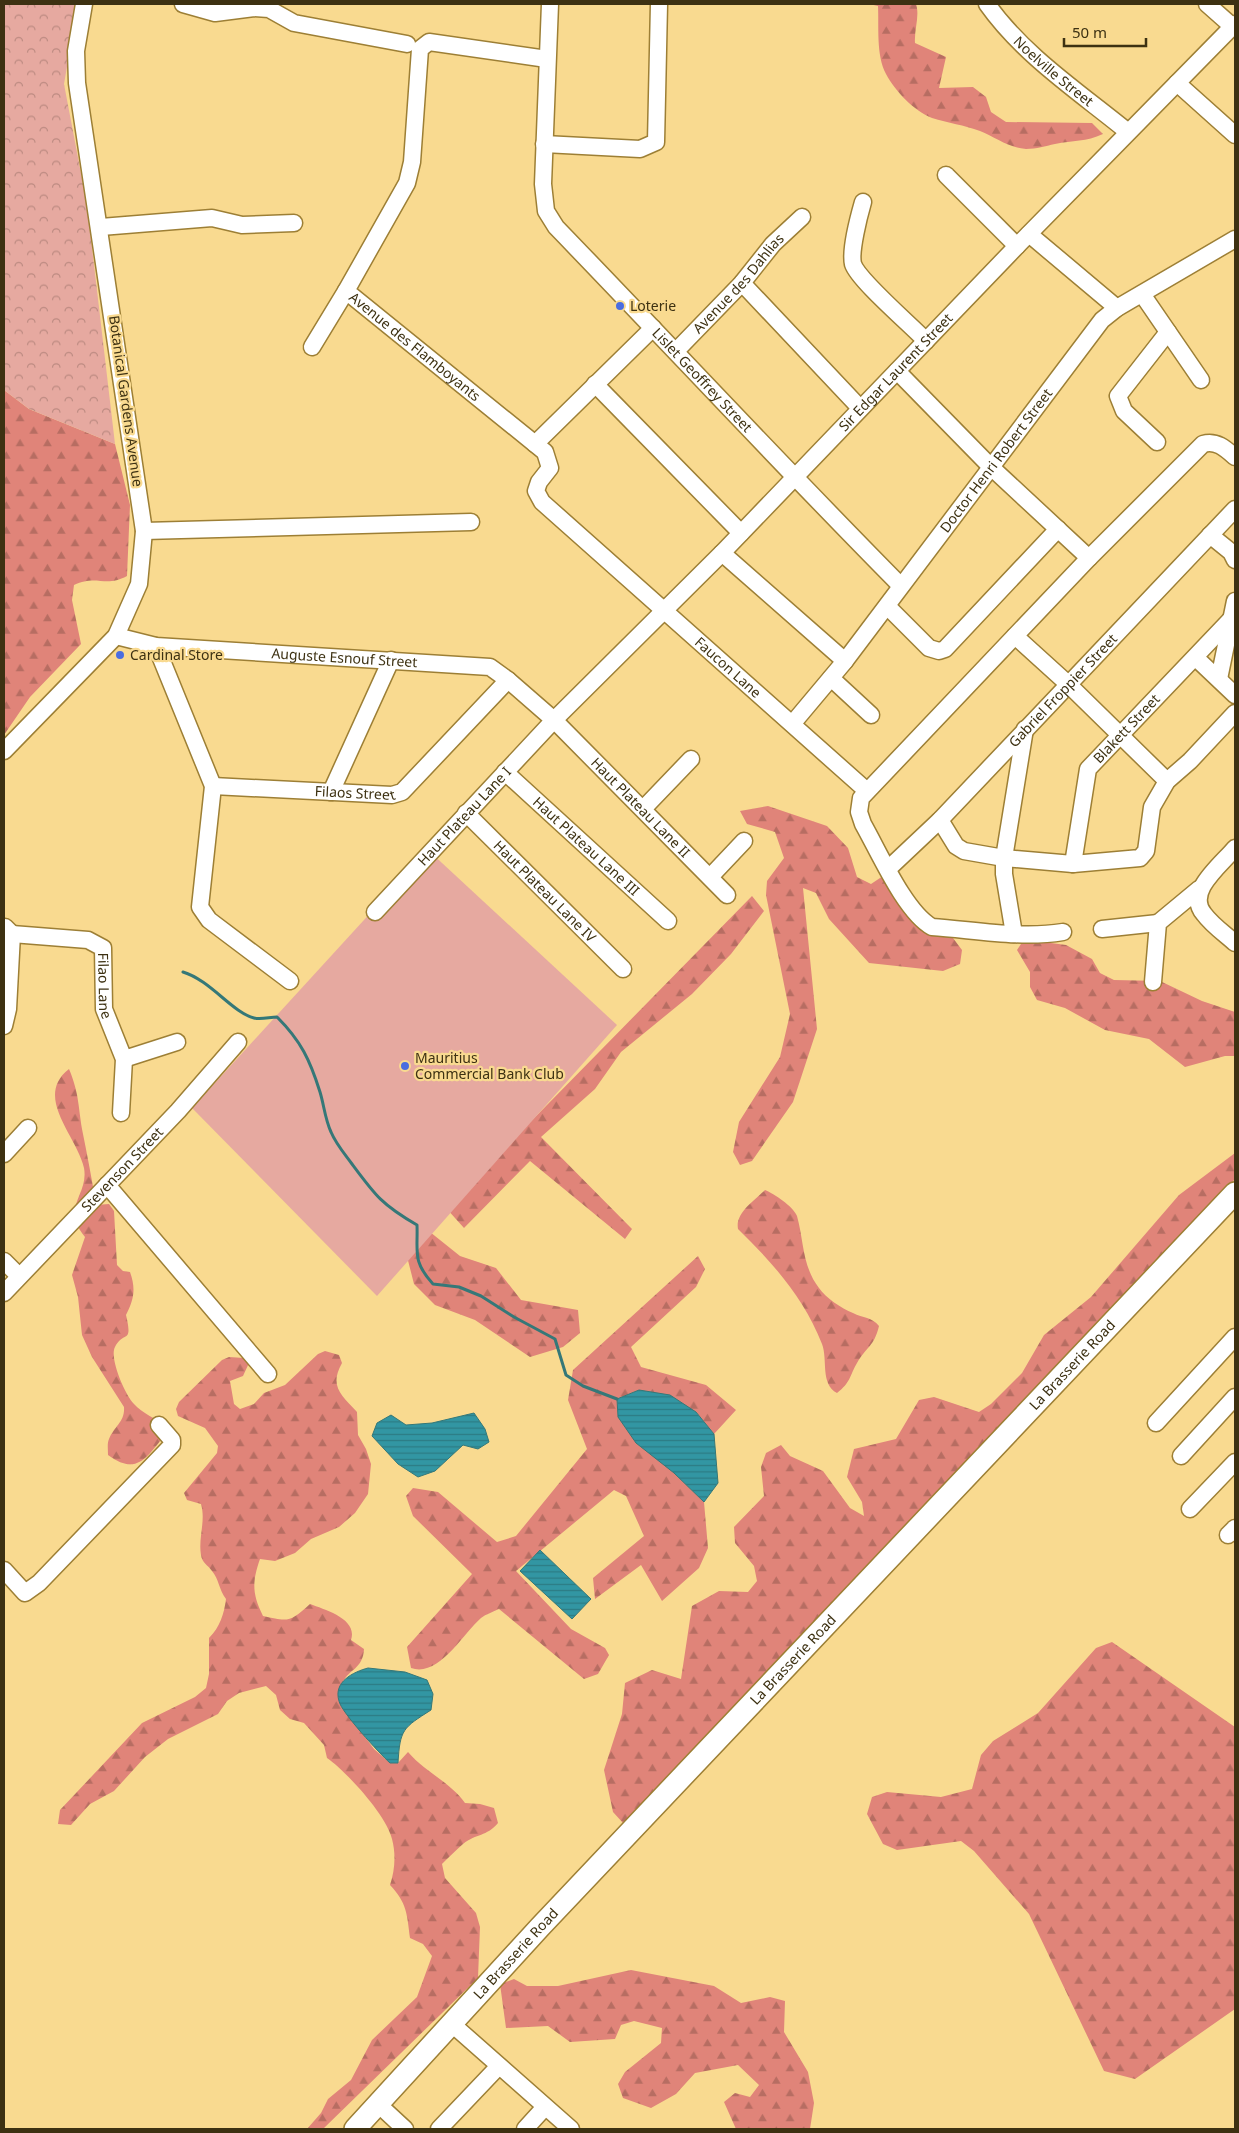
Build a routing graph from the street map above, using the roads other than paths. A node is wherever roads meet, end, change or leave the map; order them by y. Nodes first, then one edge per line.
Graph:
1 (84, 4) edge
2 (183, 4) edge
3 (550, 4) edge
4 (659, 4) edge
5 (987, 4) edge
6 (1207, 4) edge
7 (1234, 25) edge
8 (407, 44) dead end
9 (547, 59) junction
10 (1177, 83) junction
11 (1128, 132) junction
12 (1235, 136) edge
13 (544, 144) junction
14 (946, 175) dead end
15 (862, 202) dead end
16 (802, 217) dead end
17 (294, 223) dead end
18 (101, 227) junction
19 (1029, 234) junction
20 (1235, 239) edge
21 (1017, 246) junction
22 (742, 283) junction
23 (346, 291) junction
24 (1142, 294) junction
25 (1117, 308) junction
26 (653, 328) junction
27 (1168, 332) junction
28 (926, 340) junction
29 (312, 347) dead end
30 (676, 351) junction
31 (897, 371) junction
32 (1201, 380) dead end
33 (596, 384) junction
34 (860, 408) junction
35 (1157, 442) dead end
36 (535, 444) junction
37 (1234, 455) edge
38 (991, 467) junction
39 (794, 478) junction
40 (1235, 509) edge
41 (471, 522) dead end
42 (1058, 529) junction
43 (144, 531) junction
44 (741, 533) junction
45 (1210, 534) junction
46 (722, 553) junction
47 (1089, 558) junction
48 (1235, 560) edge
49 (902, 586) junction
50 (1235, 601) edge
51 (887, 606) junction
52 (664, 610) junction
53 (1232, 618) junction
54 (116, 636) junction
55 (1015, 636) junction
56 (156, 646) junction
57 (1196, 658) junction
58 (391, 660) junction
59 (845, 661) junction
60 (831, 678) junction
61 (1219, 679) junction
62 (508, 680) junction
63 (1068, 684) junction
64 (1235, 696) edge
65 (1235, 713) edge
66 (871, 715) dead end
67 (554, 720) junction
68 (793, 723) junction
69 (1025, 729) junction
70 (1119, 734) junction
71 (4, 751) edge
72 (691, 759) dead end
73 (505, 772) junction
74 (1167, 782) junction
75 (213, 786) junction
76 (867, 791) junction
77 (331, 792) junction
78 (643, 810) junction
79 (466, 814) junction
80 (940, 820) junction
81 (744, 841) dead end
82 (1235, 848) edge
83 (1004, 858) junction
84 (1073, 864) junction
85 (888, 869) junction
86 (710, 877) junction
87 (1199, 889) junction
88 (727, 895) dead end
89 (376, 912) dead end
90 (668, 921) dead end
91 (1158, 922) junction
92 (1102, 929) dead end
93 (8, 930) edge
94 (1063, 932) dead end
95 (1014, 934) junction
96 (1235, 943) edge
97 (623, 969) dead end
98 (290, 982) dead end
99 (1153, 982) dead end
100 (4, 1026) edge
101 (177, 1042) dead end
102 (238, 1042) dead end
103 (124, 1059) junction
104 (120, 1113) dead end
105 (28, 1128) dead end
106 (4, 1154) edge
107 (107, 1185) junction
108 (1235, 1193) edge
109 (4, 1261) edge
110 (19, 1276) junction
111 (4, 1293) edge
112 (1235, 1337) edge
113 (268, 1374) dead end
114 (1235, 1397) edge
115 (1156, 1422) dead end
116 (158, 1425) dead end
117 (1181, 1456) dead end
118 (1235, 1462) edge
119 (1190, 1509) dead end
120 (4, 1570) edge
121 (452, 2024) junction
122 (499, 2066) junction
123 (378, 2104) junction
124 (545, 2107) junction
125 (355, 2129) edge
126 (404, 2129) edge
127 (438, 2129) edge
128 (525, 2129) edge
129 (571, 2129) edge

1 - 18 street, Botanical Gardens Avenue
2 - 8 street
3 - 9 street, Lislet Geoffrey Street
4 - 13 street
5 - 11 street, Noelville Street
6 - 7 street
7 - 10 street, Sir Edgar Laurent Street
9 - 13 street, Lislet Geoffrey Street
9 - 23 street, Avenue des Flamboyants
10 - 11 street, Sir Edgar Laurent Street
10 - 12 street
11 - 19 street, Sir Edgar Laurent Street
13 - 26 street, Lislet Geoffrey Street
14 - 21 street
15 - 28 street
16 - 22 street, Avenue des Dahlias
17 - 18 street
18 - 43 street, Botanical Gardens Avenue
19 - 21 street, Sir Edgar Laurent Street
19 - 25 street
20 - 24 street, Doctor Henri Robert Street
21 - 28 street, Sir Edgar Laurent Street
22 - 30 street, Avenue des Dahlias
22 - 34 street
23 - 29 street
23 - 36 street, Avenue des Flamboyants
24 - 25 street, Doctor Henri Robert Street
24 - 27 street
25 - 38 street, Doctor Henri Robert Street
26 - 30 street, Lislet Geoffrey Street
26 - 33 street
27 - 32 street
27 - 35 street
28 - 31 street, Sir Edgar Laurent Street
30 - 39 street, Lislet Geoffrey Street
31 - 34 street, Sir Edgar Laurent Street
31 - 38 street
33 - 36 street
33 - 44 street
34 - 39 street, Sir Edgar Laurent Street
36 - 52 street, Avenue des Flamboyants
37 - 47 street
38 - 42 street
38 - 49 street, Doctor Henri Robert Street
39 - 44 street, Sir Edgar Laurent Street
39 - 49 street, Lislet Geoffrey Street
40 - 45 street, Gabriel Froppier Street
41 - 43 street
42 - 47 street
42 - 51 street
43 - 54 street, Botanical Gardens Avenue
44 - 46 street, Sir Edgar Laurent Street
45 - 48 street
45 - 63 street, Gabriel Froppier Street
46 - 52 street, Sir Edgar Laurent Street
46 - 59 street
47 - 55 street
49 - 51 street, Doctor Henri Robert Street
50 - 53 street
51 - 59 street, Doctor Henri Robert Street
52 - 67 street, Sir Edgar Laurent Street
52 - 68 street, Faucon Lane
53 - 57 street, Blakett Street
53 - 61 street
54 - 56 street, Auguste Esnouf Street
54 - 71 street, Botanical Gardens Avenue
55 - 63 street
55 - 76 street
56 - 58 street, Auguste Esnouf Street
56 - 75 street
57 - 61 street
57 - 70 street, Blakett Street
58 - 62 street, Auguste Esnouf Street
58 - 77 street
59 - 60 street, Doctor Henri Robert Street
60 - 66 street
60 - 68 street, Doctor Henri Robert Street
61 - 64 street
62 - 67 street, Auguste Esnouf Street
62 - 77 street, Filaos Street
63 - 69 street, Gabriel Froppier Street
63 - 70 street
65 - 74 street
67 - 73 street, Haut Plateau Lane I
67 - 78 street, Haut Plateau Lane II
68 - 76 street
69 - 80 street, Gabriel Froppier Street
69 - 83 street
70 - 74 street
70 - 84 street, Blakett Street
72 - 78 street
73 - 79 street, Haut Plateau Lane I
73 - 90 street, Haut Plateau Lane III
74 - 84 street
75 - 77 street, Filaos Street
75 - 98 street
76 - 85 street
78 - 86 street, Haut Plateau Lane II
79 - 89 street, Haut Plateau Lane I
79 - 97 street, Haut Plateau Lane IV
80 - 83 street
80 - 85 street, Gabriel Froppier Street
81 - 86 street
82 - 87 street
83 - 84 street
83 - 95 street
85 - 95 street
86 - 88 street, Haut Plateau Lane II
87 - 91 street
87 - 96 street
91 - 92 street
91 - 99 street
93 - 100 street
93 - 103 street, Filao Lane
94 - 95 street
101 - 103 street
102 - 107 street, Stevenson Street
103 - 104 street, Filao Lane
105 - 106 street
107 - 110 street, Stevenson Street
107 - 113 street
108 - 121 main road, La Brasserie Road
109 - 110 street
110 - 111 street, Stevenson Street
112 - 115 street
114 - 117 street
116 - 120 street
118 - 119 street
121 - 122 street
121 - 123 main road, La Brasserie Road
122 - 124 street
122 - 127 street
123 - 125 main road, La Brasserie Road
123 - 126 street
124 - 128 street
124 - 129 street

